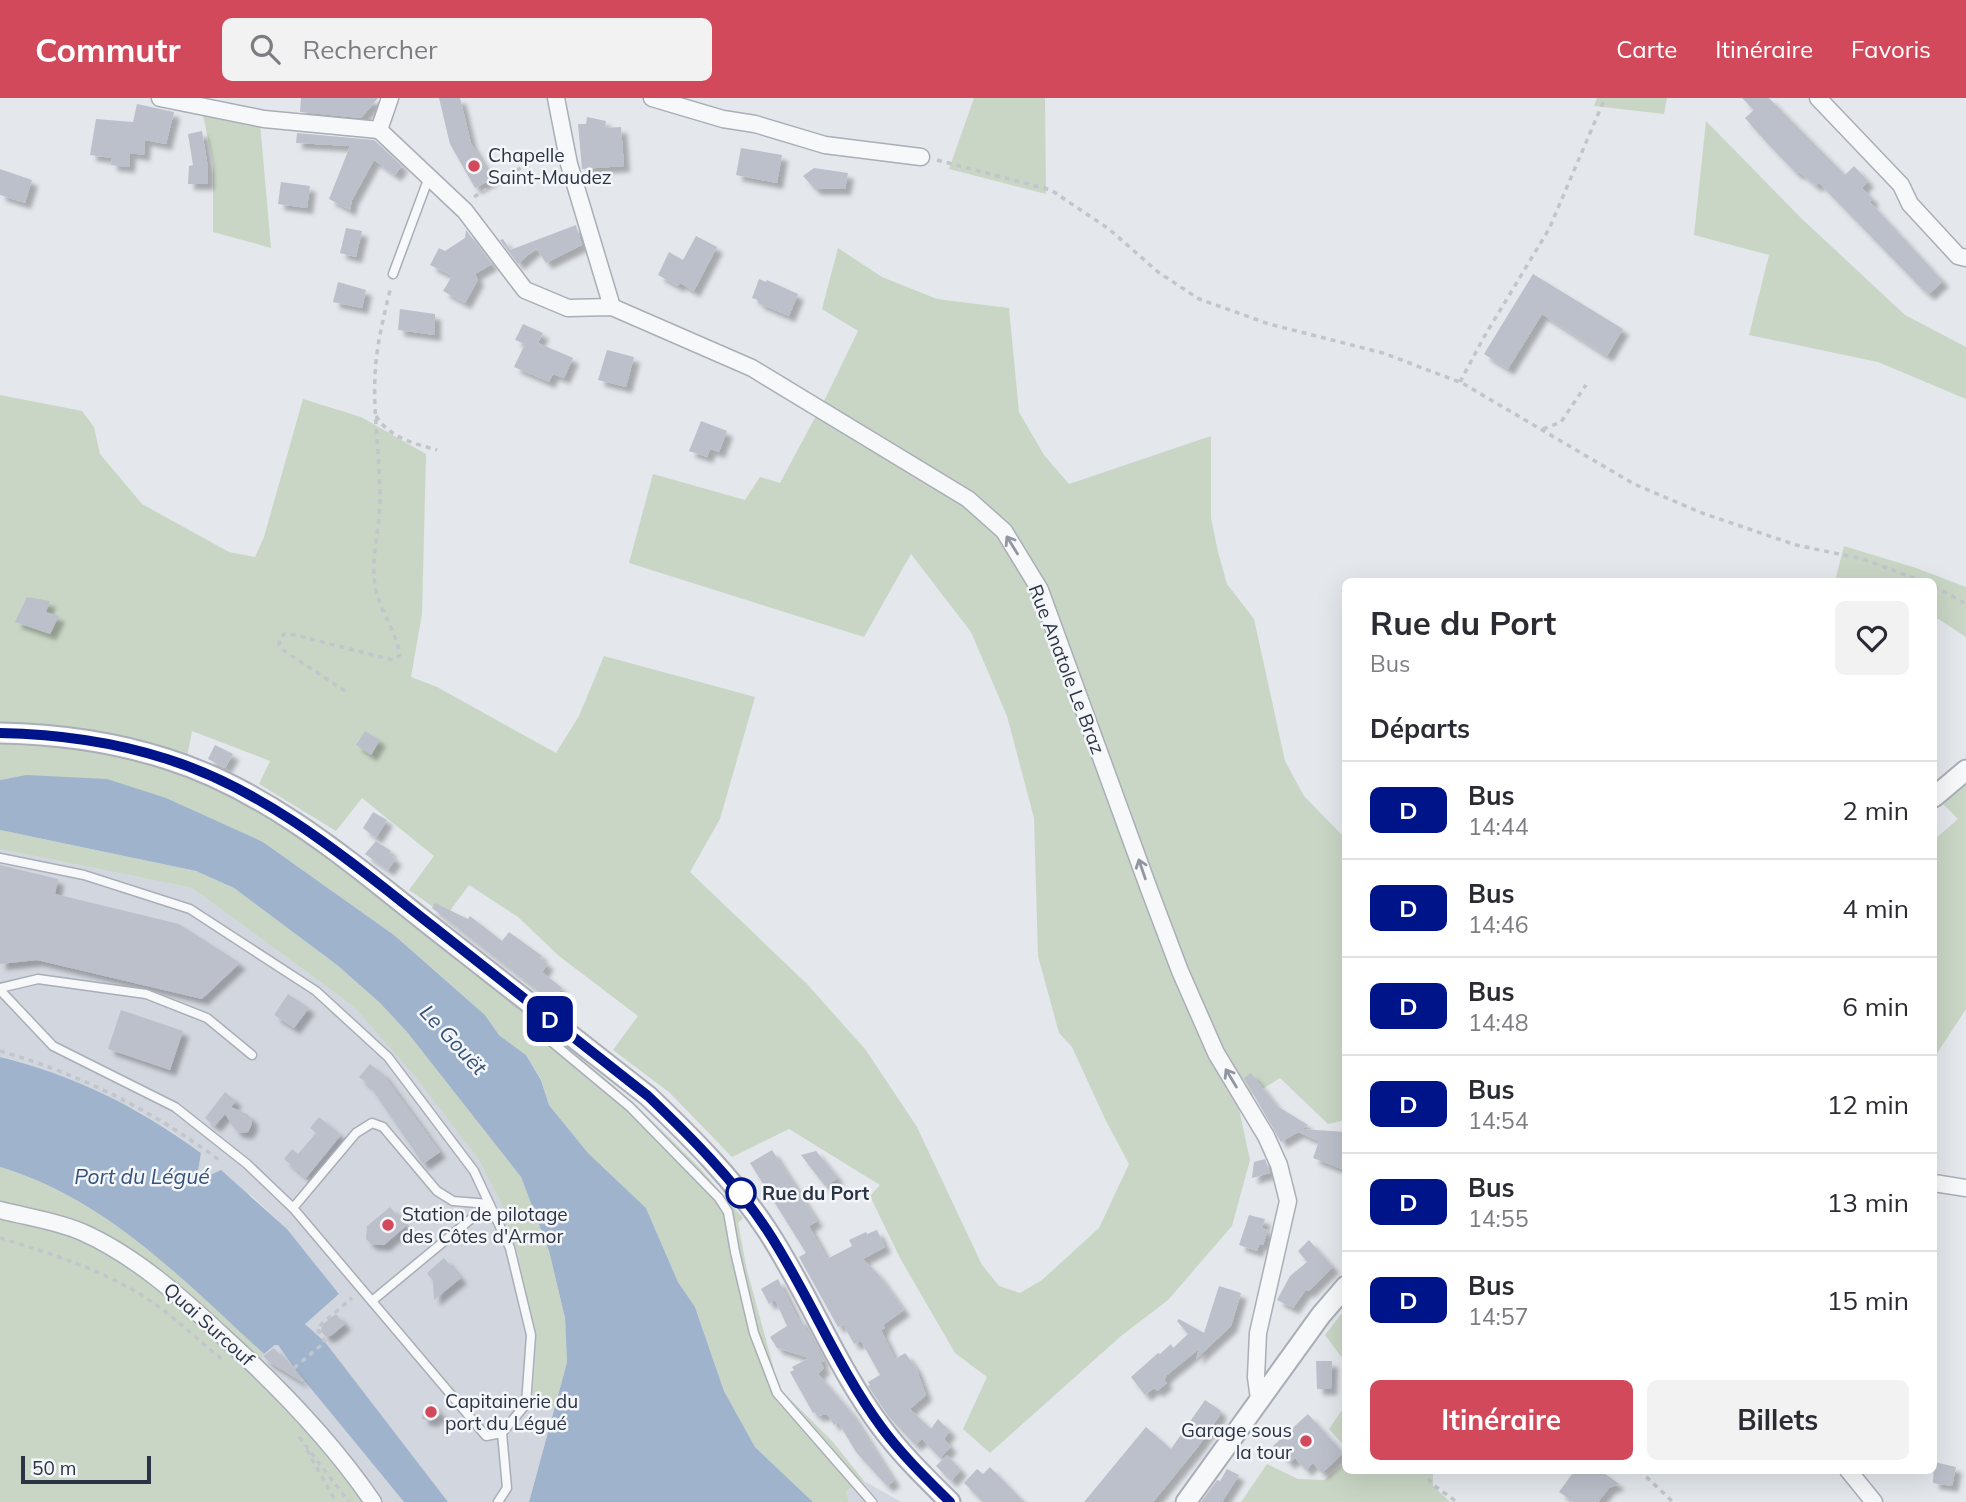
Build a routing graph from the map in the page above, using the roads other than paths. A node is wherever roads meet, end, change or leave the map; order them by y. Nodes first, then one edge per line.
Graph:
1 (160, 98) edge
2 (390, 98) edge
3 (556, 98) edge
4 (652, 98) edge
5 (1818, 98) edge
6 (379, 130) junction
7 (921, 157) road end
8 (429, 177) junction
9 (1966, 258) edge
10 (393, 274) road end
11 (612, 307) junction
12 (0, 733) edge
13 (1966, 770) edge
14 (1937, 794) edge
15 (0, 858) edge
16 (0, 989) edge
17 (547, 1038) dead end
18 (252, 1055) dead end
19 (1937, 1183) edge
20 (1966, 1188) edge
21 (489, 1204) junction
22 (293, 1208) junction
23 (0, 1210) edge
24 (1342, 1291) edge
25 (372, 1301) junction
26 (1259, 1399) junction
27 (502, 1433) junction
28 (1851, 1474) edge
29 (373, 1502) edge
30 (498, 1502) edge
31 (872, 1502) edge
32 (950, 1502) edge
33 (1186, 1502) edge
34 (1874, 1502) edge

1 - 6 street
2 - 6 street
3 - 11 street
4 - 7 street
5 - 9 street
6 - 8 street
8 - 10 lane
8 - 11 street
26 -> 11 street, Rue Anatole Le Braz
12 - 32 street
13 - 14 street
15 - 21 lane
16 - 18 lane
16 - 22 lane
17 - 31 lane
19 - 20 street
21 - 22 lane
21 - 25 lane
21 - 27 lane
22 - 25 lane
23 - 29 street, Quai Surcouf
24 - 26 street
25 - 27 lane
26 - 33 street
27 - 30 lane
28 - 34 street

